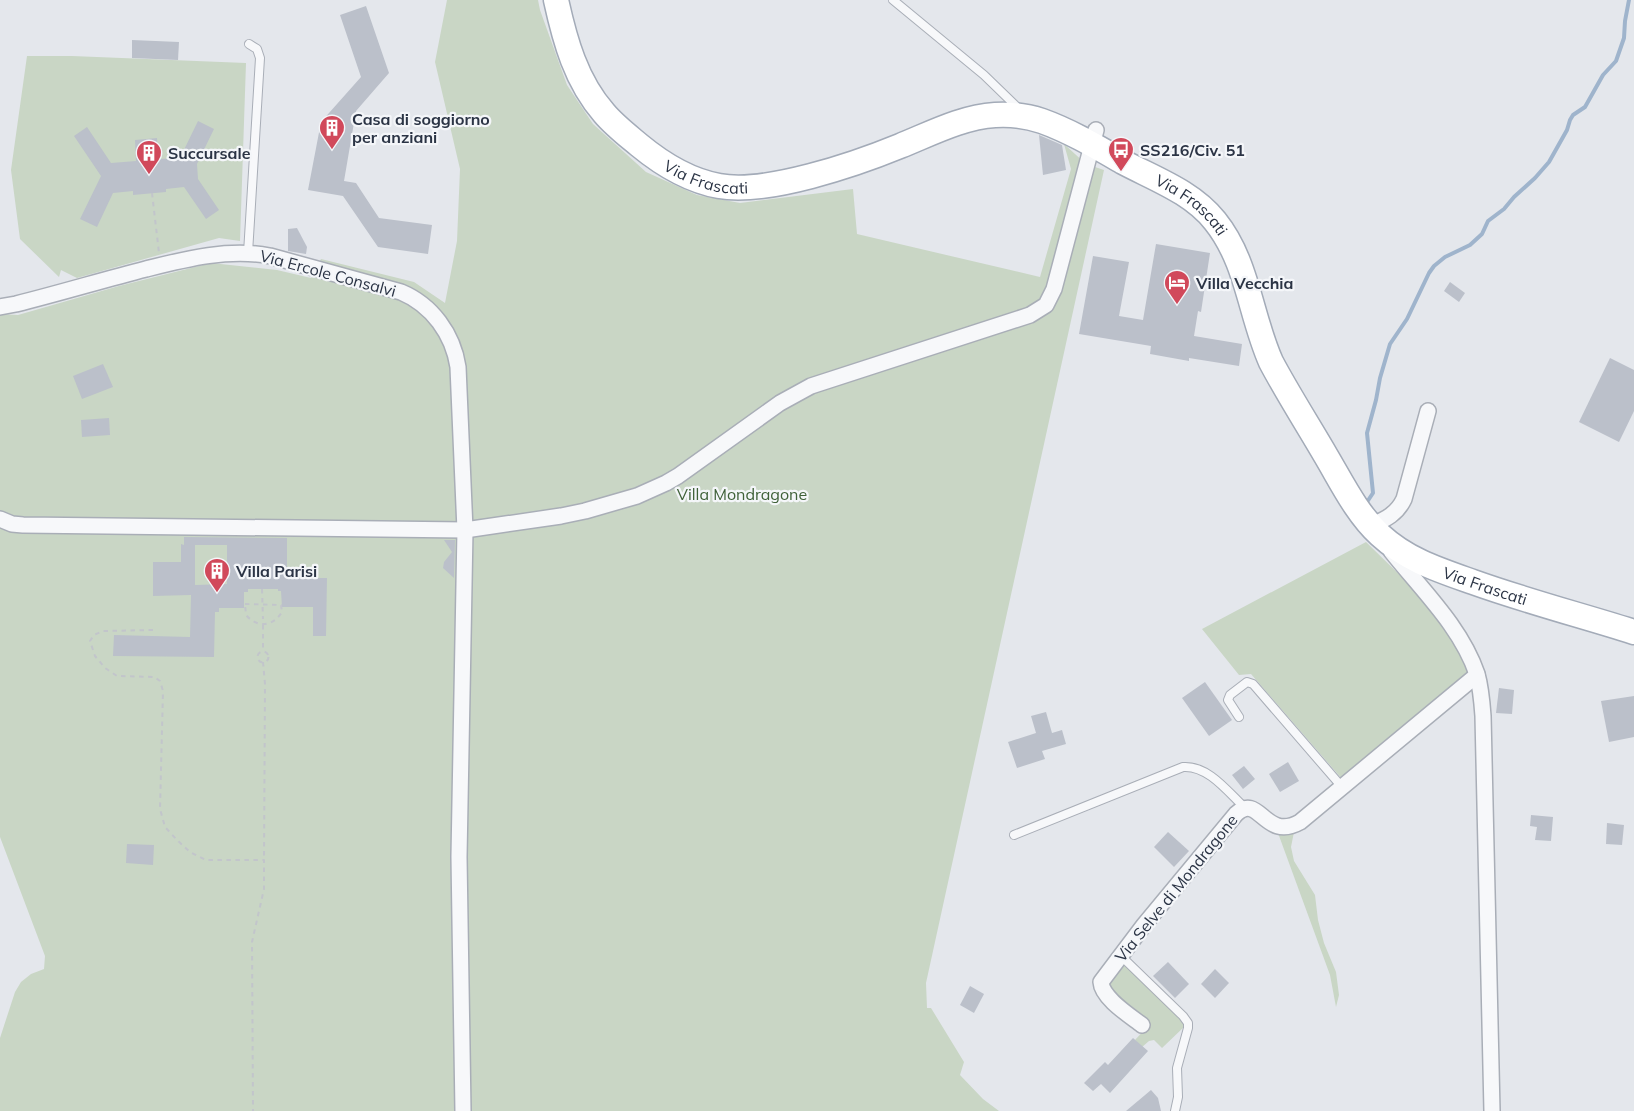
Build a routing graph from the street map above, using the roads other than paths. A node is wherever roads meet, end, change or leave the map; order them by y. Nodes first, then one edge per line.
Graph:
1 (556, 0) edge
2 (893, 0) edge
3 (249, 44) dead end
4 (1026, 117) junction
5 (1094, 137) junction
6 (248, 253) junction
7 (0, 307) edge
8 (1428, 411) dead end
9 (0, 519) edge
10 (1371, 526) junction
11 (465, 530) junction
12 (1634, 632) edge
13 (1477, 675) junction
14 (1239, 717) dead end
15 (1342, 787) junction
16 (1245, 808) junction
17 (1014, 835) dead end
18 (1120, 955) junction
19 (1142, 1025) dead end
20 (463, 1111) edge
21 (1175, 1111) edge
22 (1492, 1111) edge

1 - 4 main road, Via Frascati
2 - 4 lane
3 - 6 lane
4 - 5 main road, Via Frascati
5 - 10 main road, Via Frascati
5 - 11 street
6 - 7 street, Via Ercole Consalvi
6 - 11 street, Via Ercole Consalvi
8 - 10 street
9 - 11 street
10 - 12 main road, Via Frascati
10 - 13 street
11 - 20 street, Via Ercole Consalvi
13 - 15 street, Via Selve di Mondragone
13 - 22 street
14 - 15 lane
15 - 16 street, Via Selve di Mondragone
16 - 17 lane
16 - 18 street, Via Selve di Mondragone
18 - 19 street, Via Selve di Mondragone
18 - 21 lane

